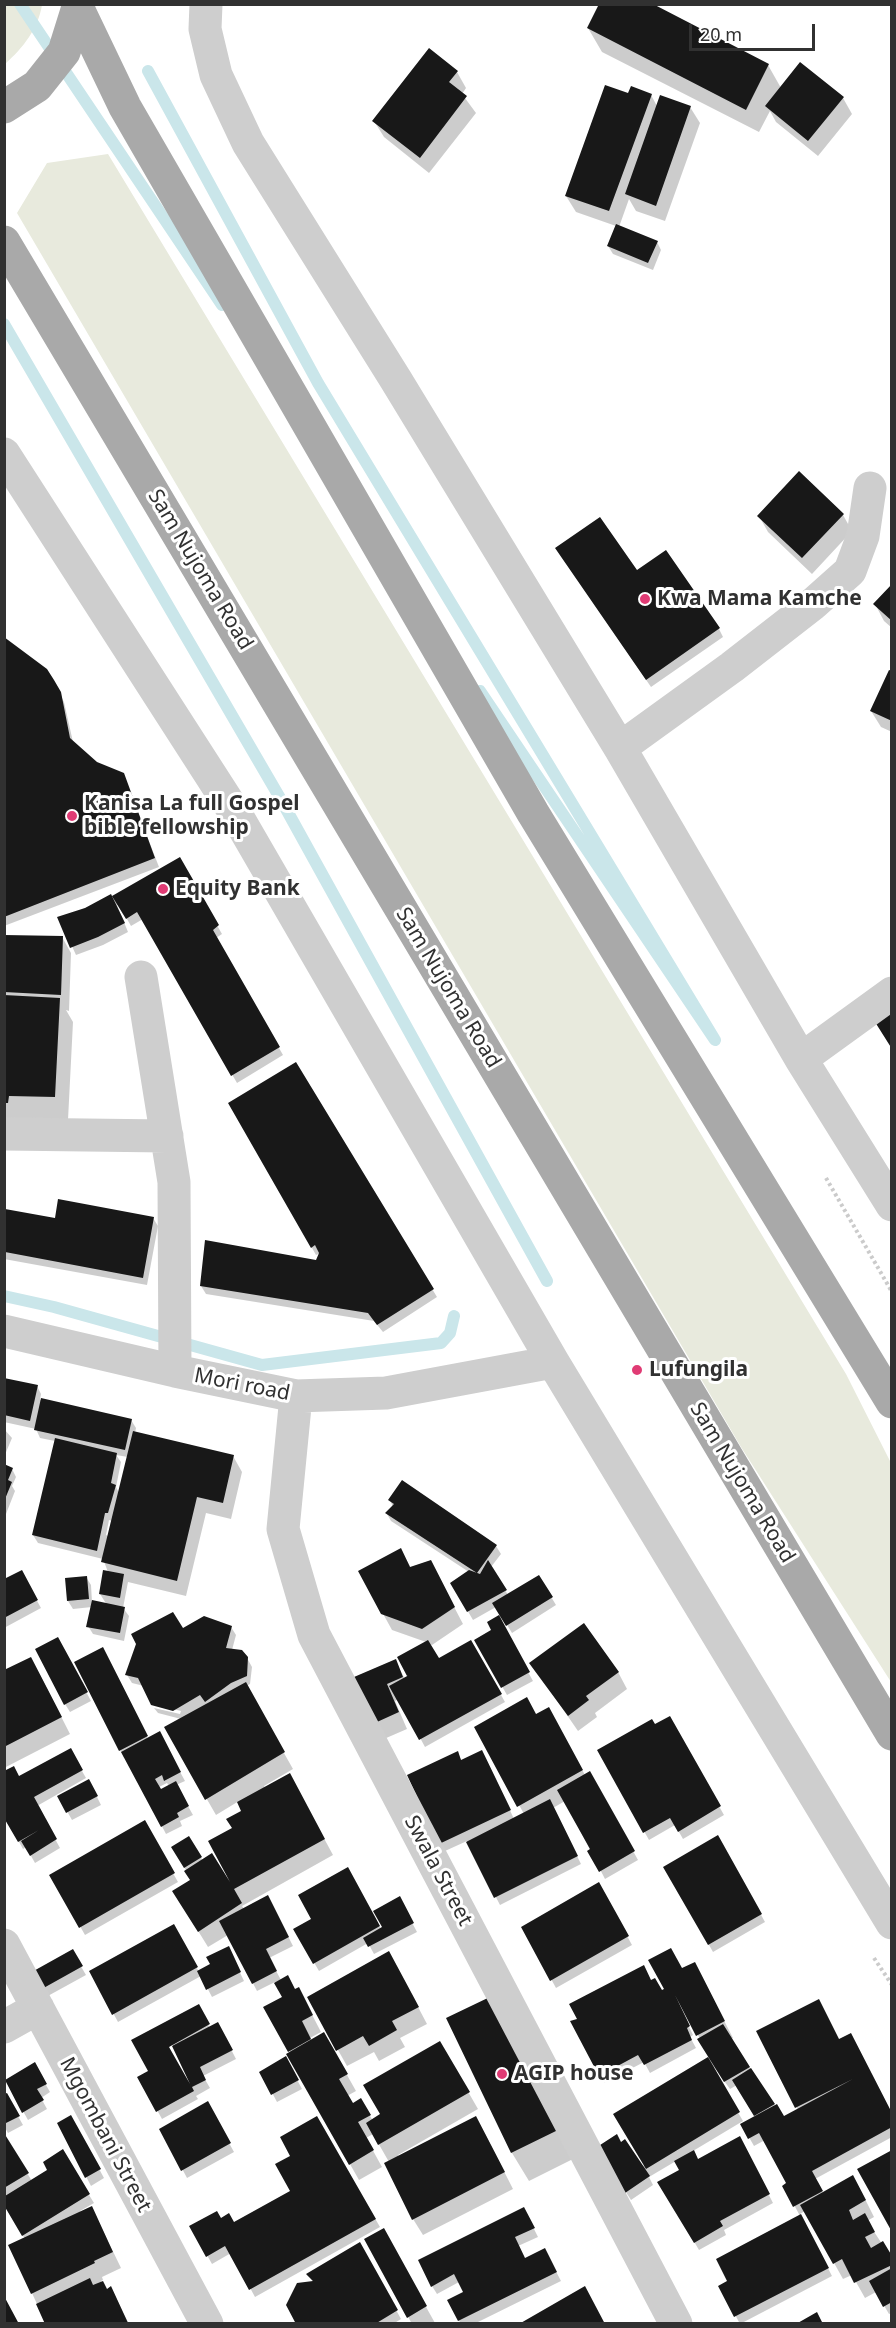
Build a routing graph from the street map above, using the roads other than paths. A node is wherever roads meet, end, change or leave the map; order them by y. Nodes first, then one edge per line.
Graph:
1 (206, 4) edge
2 (79, 8) edge
3 (4, 107) edge
4 (4, 242) edge
5 (4, 454) edge
6 (870, 488) dead end
7 (620, 748) junction
8 (141, 977) dead end
9 (891, 993) edge
10 (801, 1059) junction
11 (4, 1134) edge
12 (167, 1136) junction
13 (891, 1205) edge
14 (4, 1331) edge
15 (553, 1362) junction
16 (175, 1371) junction
17 (296, 1396) junction
18 (891, 1402) edge
19 (891, 1734) edge
20 (891, 1923) edge
21 (4, 1945) edge
22 (38, 2008) junction
23 (4, 2027) edge
24 (198, 2320) edge
25 (676, 2324) edge

1 - 7 street
2 - 3 main road
2 - 18 main road
4 - 19 main road, Sam Nujoma Road
5 - 15 street
6 - 7 street
7 - 10 street
8 - 12 street
9 - 10 street
10 - 13 street
11 - 12 street
12 - 16 street
14 - 16 street, Mori road
15 - 17 street, Mori road
15 - 20 street
16 - 17 street, Mori road
17 - 25 street, Swala Street
21 - 22 street, Mgombani Street
22 - 23 street
22 - 24 street, Mgombani Street

